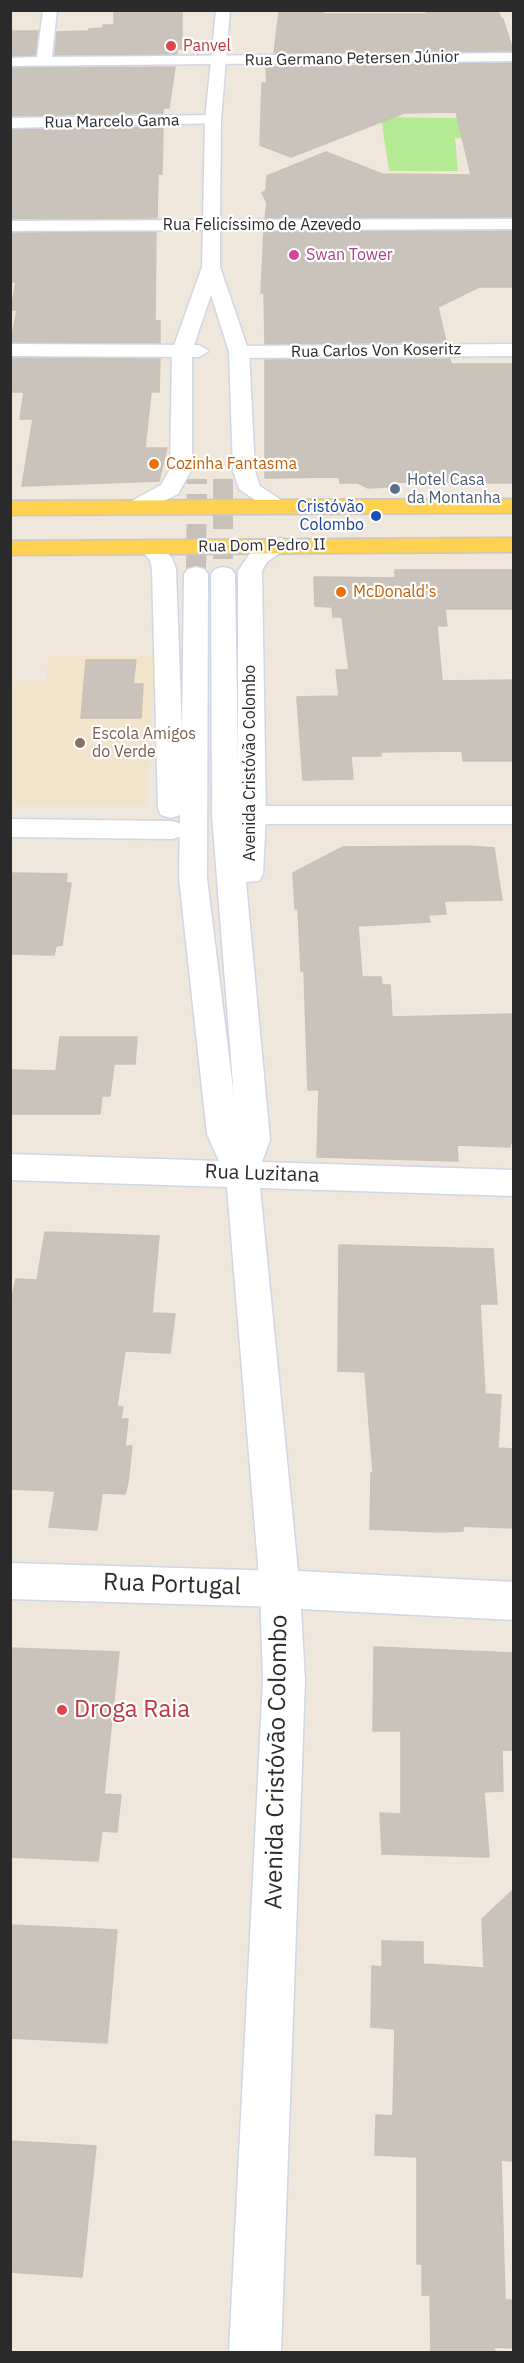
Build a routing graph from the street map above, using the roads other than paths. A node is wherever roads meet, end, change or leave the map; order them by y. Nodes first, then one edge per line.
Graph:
1 (50, 10) edge
2 (223, 10) edge
3 (513, 57) edge
4 (220, 61) junction
5 (10, 62) edge
6 (44, 62) junction
7 (213, 120) junction
8 (10, 123) edge
9 (513, 224) edge
10 (212, 225) junction
11 (10, 226) edge
12 (211, 267) junction
13 (224, 307) junction
14 (10, 350) edge
15 (513, 350) edge
16 (190, 351) junction
17 (239, 352) junction
18 (223, 445) tunnel mouth
19 (197, 479) tunnel mouth
20 (279, 506) junction
21 (513, 506) edge
22 (138, 507) junction
23 (10, 508) edge
24 (280, 545) junction
25 (513, 545) edge
26 (149, 547) junction
27 (10, 548) edge
28 (196, 574) tunnel mouth
29 (222, 574) tunnel mouth
30 (239, 815) junction
31 (513, 815) edge
32 (10, 828) edge
33 (182, 830) junction
34 (222, 1134) junction
35 (10, 1167) edge
36 (177, 1171) junction
37 (242, 1174) junction
38 (513, 1183) edge
39 (10, 1581) edge
40 (280, 1588) junction
41 (513, 1601) edge
42 (255, 2352) edge

1 - 6 main road
2 - 4 main road
3 - 4 main road, Rua Germano Petersen Júnior
4 - 6 main road, Rua Germano Petersen Júnior
4 - 7 main road
5 - 6 main road, Rua Germano Petersen Júnior
7 - 8 main road, Rua Marcelo Gama
7 - 10 main road
9 - 10 main road, Rua Felicíssimo de Azevedo
10 - 11 main road, Rua Felicíssimo de Azevedo
10 - 12 main road
12 - 13 main road
12 - 16 main road
13 - 17 main road
13 - 18 main road
14 - 16 main road
15 - 17 main road, Rua Carlos Von Koseritz
16 - 19 main road
16 - 22 main road
17 - 20 main road
20 - 21 main road
20 - 22 main road
22 - 23 main road
24 - 25 main road, Rua Dom Pedro II
24 - 26 main road, Rua Dom Pedro II
24 - 30 main road, Avenida Cristóvão Colombo
26 - 27 main road, Rua Dom Pedro II
26 - 33 main road, Avenida Cristóvão Colombo
28 - 33 main road
29 - 30 main road
30 - 31 main road
30 - 37 main road, Avenida Cristóvão Colombo
32 - 33 main road
33 - 34 main road, Avenida Cristóvão Colombo
34 - 36 main road
34 - 37 main road, Avenida Cristóvão Colombo
35 - 36 main road, Rua Luzitana
36 - 37 main road, Rua Luzitana
37 - 38 main road, Rua Luzitana
37 - 40 main road, Avenida Cristóvão Colombo
39 - 40 main road, Rua Portugal
40 - 41 main road, Rua Portugal
40 - 42 main road, Avenida Cristóvão Colombo

